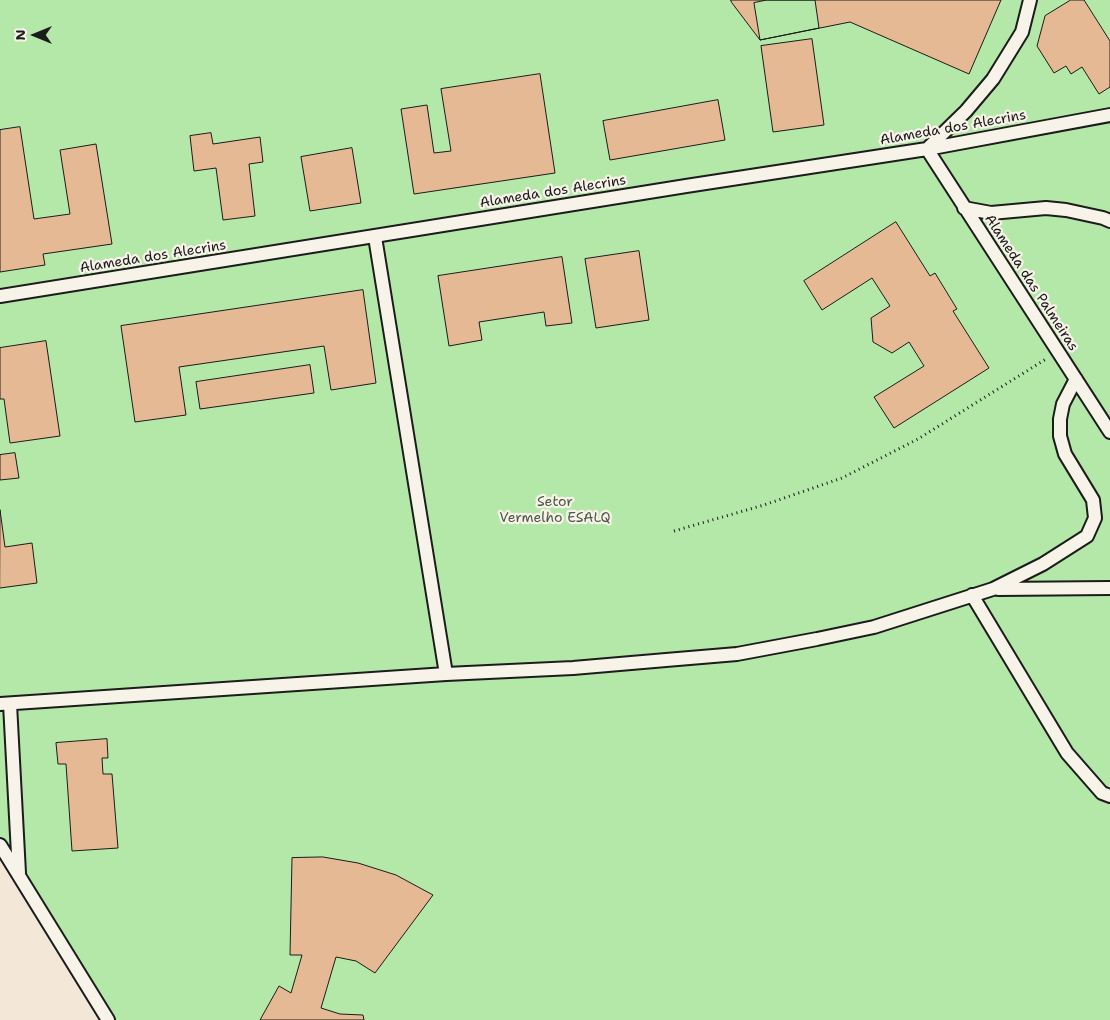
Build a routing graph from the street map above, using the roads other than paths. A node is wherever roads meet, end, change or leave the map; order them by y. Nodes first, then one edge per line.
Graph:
1 (1030, 0) edge
2 (1110, 115) edge
3 (927, 149) junction
4 (964, 208) junction
5 (1110, 221) edge
6 (375, 237) junction
7 (0, 296) edge
8 (1076, 379) junction
9 (1110, 432) edge
10 (1110, 588) edge
11 (993, 589) junction
12 (972, 595) junction
13 (446, 674) junction
14 (5, 704) edge
15 (1110, 796) edge
16 (0, 845) edge
17 (19, 876) junction
18 (108, 1020) edge

1 - 3 lane
2 - 3 lane, Alameda dos Alecrins
3 - 4 lane, Alameda das Palmeiras
3 - 6 lane, Alameda dos Alecrins
4 - 5 lane
4 - 8 lane, Alameda das Palmeiras
6 - 7 lane, Alameda dos Alecrins
6 - 13 lane
8 - 9 lane, Alameda das Palmeiras
8 - 11 lane
10 - 11 lane
11 - 12 lane
12 - 13 lane
12 - 15 lane
13 - 14 lane
14 - 17 lane
16 - 17 lane
17 - 18 lane

